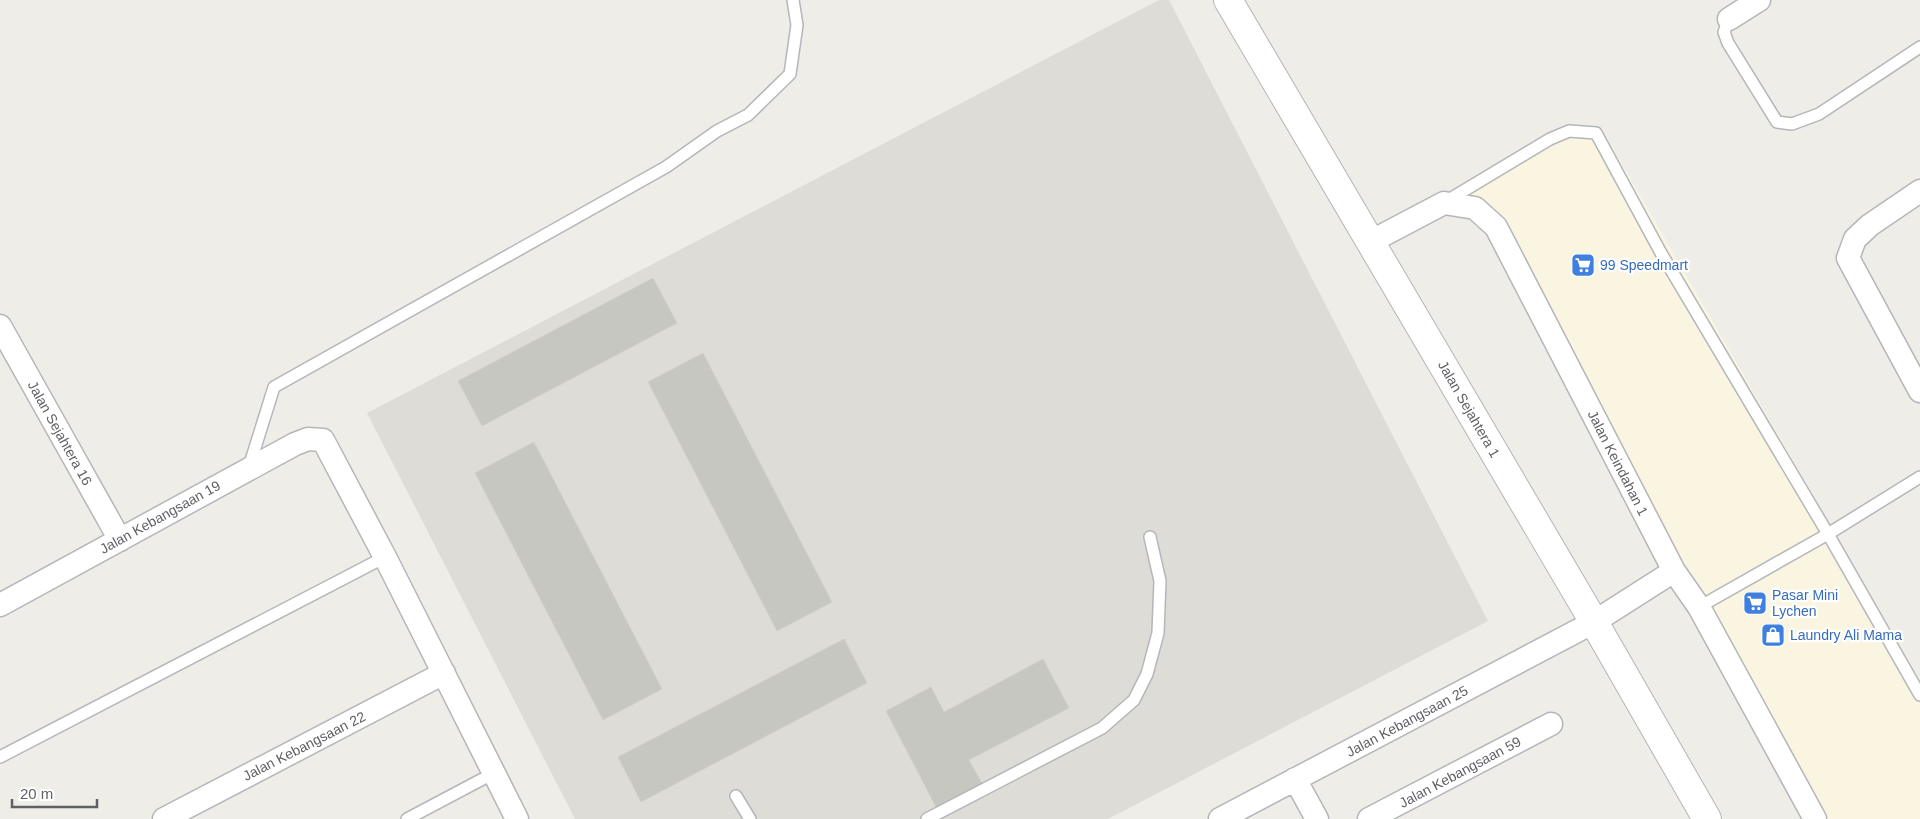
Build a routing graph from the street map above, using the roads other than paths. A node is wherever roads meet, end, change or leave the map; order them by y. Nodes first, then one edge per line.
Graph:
1 (793, 0) edge
2 (1228, 0) edge
3 (1759, 0) edge
4 (1729, 19) joint
5 (1920, 47) edge
6 (1920, 190) edge
7 (1444, 203) junction
8 (1370, 242) junction
9 (0, 326) edge
10 (6, 351) edge
11 (1920, 391) edge
12 (249, 468) junction
13 (1920, 477) edge
14 (1828, 534) junction
15 (1150, 537) dead end
16 (120, 540) junction
17 (385, 557) junction
18 (1674, 572) junction
19 (0, 605) edge
20 (1699, 607) junction
21 (1594, 622) junction
22 (444, 673) junction
23 (1920, 694) edge
24 (1551, 724) dead end
25 (0, 757) edge
26 (494, 773) junction
27 (1295, 779) junction
28 (736, 796) dead end
29 (164, 819) edge
30 (407, 819) edge
31 (517, 819) edge
32 (750, 819) edge
33 (927, 819) edge
34 (1220, 819) edge
35 (1317, 819) edge
36 (1369, 819) edge
37 (1707, 819) edge
38 (1815, 819) edge

1 - 12 lane
2 - 8 street, Jalan Sejahtera 1
3 - 4 street
4 - 5 lane
6 - 11 street
7 - 8 street
7 - 14 lane
7 - 18 street, Jalan Keindahan 1
8 - 21 street, Jalan Sejahtera 1
9 - 10 street, Jalan Sejahtera 16
10 - 16 street, Jalan Sejahtera 16
12 - 16 street, Jalan Kebangsaan 19
12 - 17 street, Jalan Kebangsaan 19
13 - 14 lane
14 - 20 lane
14 - 23 lane
15 - 33 lane
16 - 19 street, Jalan Kebangsaan 19
17 - 22 street
17 - 25 lane
18 - 20 street, Jalan Keindahan 1
18 - 21 street, Jalan Kebangsaan 25
20 - 38 street, Jalan Keindahan 1
21 - 27 street, Jalan Kebangsaan 25
21 - 37 street, Jalan Sejahtera 1
22 - 26 street
22 - 29 street, Jalan Kebangsaan 22
24 - 36 street, Jalan Kebangsaan 59
26 - 30 lane
26 - 31 street
27 - 34 street, Jalan Kebangsaan 25
27 - 35 street
28 - 32 lane

